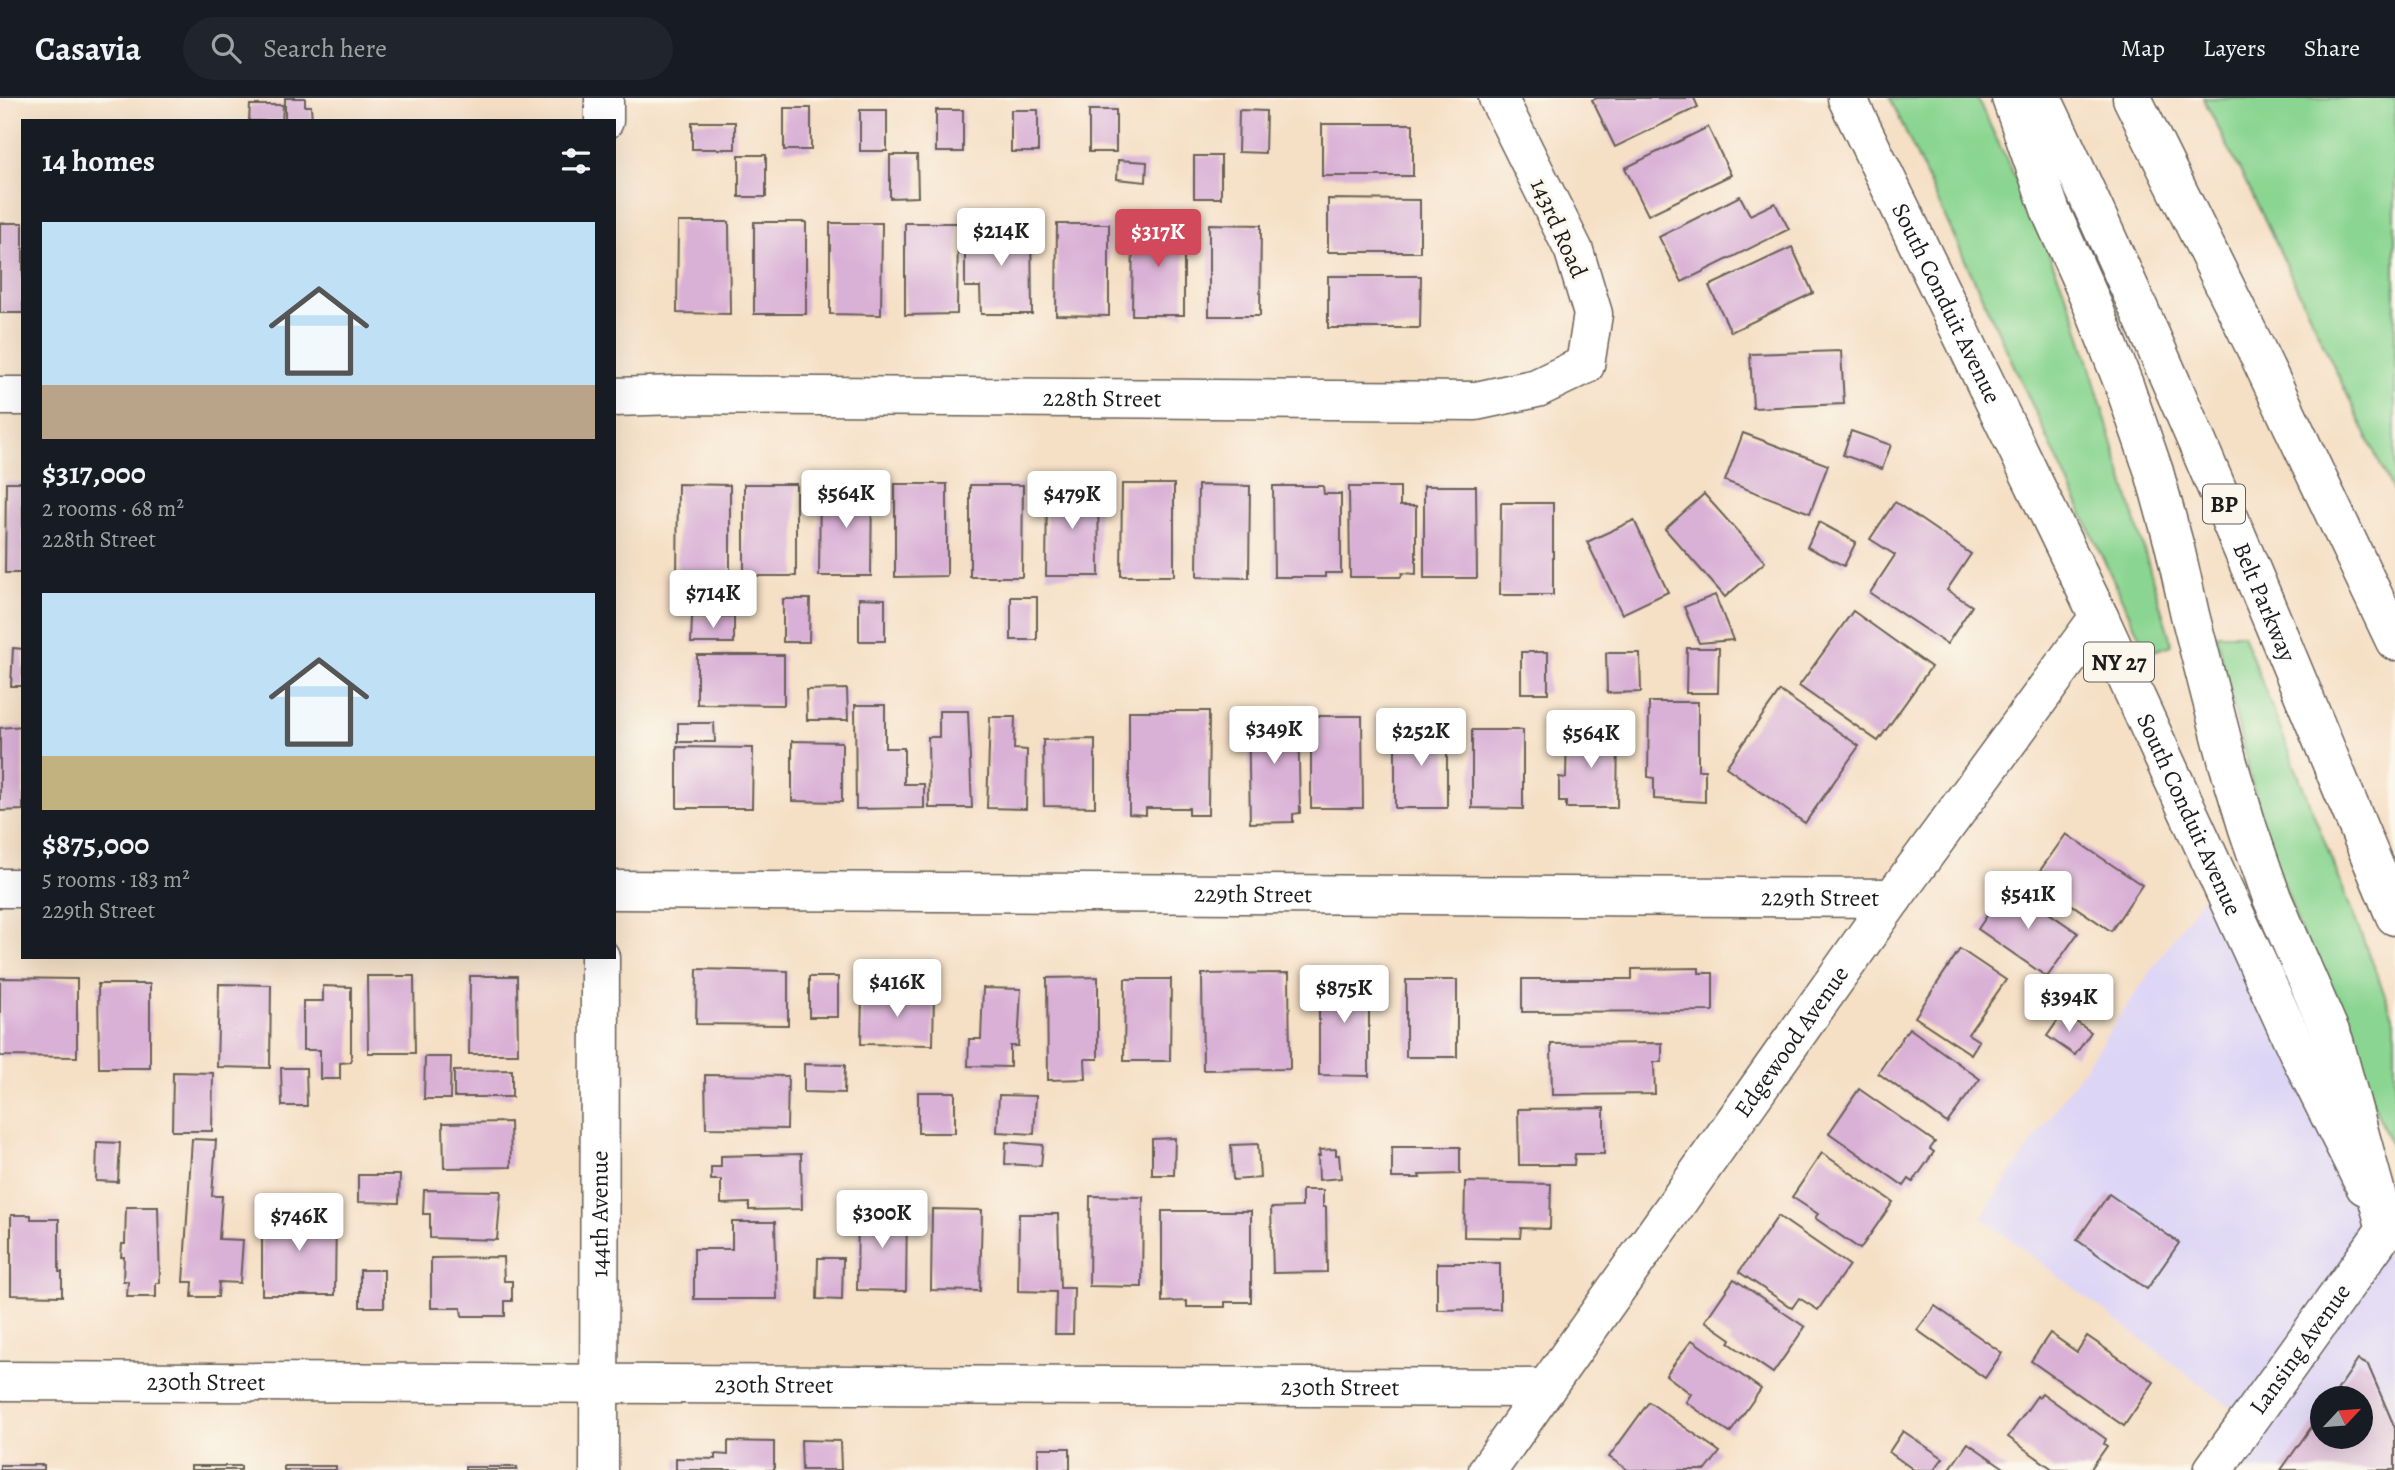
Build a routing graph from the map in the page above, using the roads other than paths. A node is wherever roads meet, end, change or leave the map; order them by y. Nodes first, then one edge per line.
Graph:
1 (604, 98) edge
2 (1497, 98) edge
3 (1847, 98) edge
4 (2011, 98) edge
5 (2042, 98) edge
6 (2132, 98) edge
7 (604, 119) edge
8 (1585, 365) joint
9 (0, 396) edge
10 (21, 396) edge
11 (616, 397) edge
12 (2099, 617) junction
13 (2395, 641) edge
14 (0, 888) edge
15 (21, 888) edge
16 (616, 890) edge
17 (1893, 898) junction
18 (2395, 916) edge
19 (600, 959) edge
20 (2386, 1229) junction
21 (0, 1381) edge
22 (599, 1384) junction
23 (1546, 1388) junction
24 (599, 1470) edge
25 (1488, 1470) edge
26 (2213, 1470) edge

1 - 7 main road
2 - 8 main road, 143rd Road
3 - 12 main road, South Conduit Avenue / NY 27
4 - 20 main road
5 - 18 main road, Belt Parkway / BP
6 - 13 main road
8 - 11 main road, 228th Street
9 - 10 main road
12 - 17 main road, Edgewood Avenue
12 - 20 main road, South Conduit Avenue / NY 27
14 - 15 main road
16 - 17 main road, 229th Street
17 - 23 main road, Edgewood Avenue
19 - 22 main road, 144th Avenue
20 - 26 main road, Lansing Avenue
21 - 22 main road, 230th Street
22 - 23 main road, 230th Street
22 - 24 main road, 144th Avenue
23 - 25 main road, Edgewood Avenue

